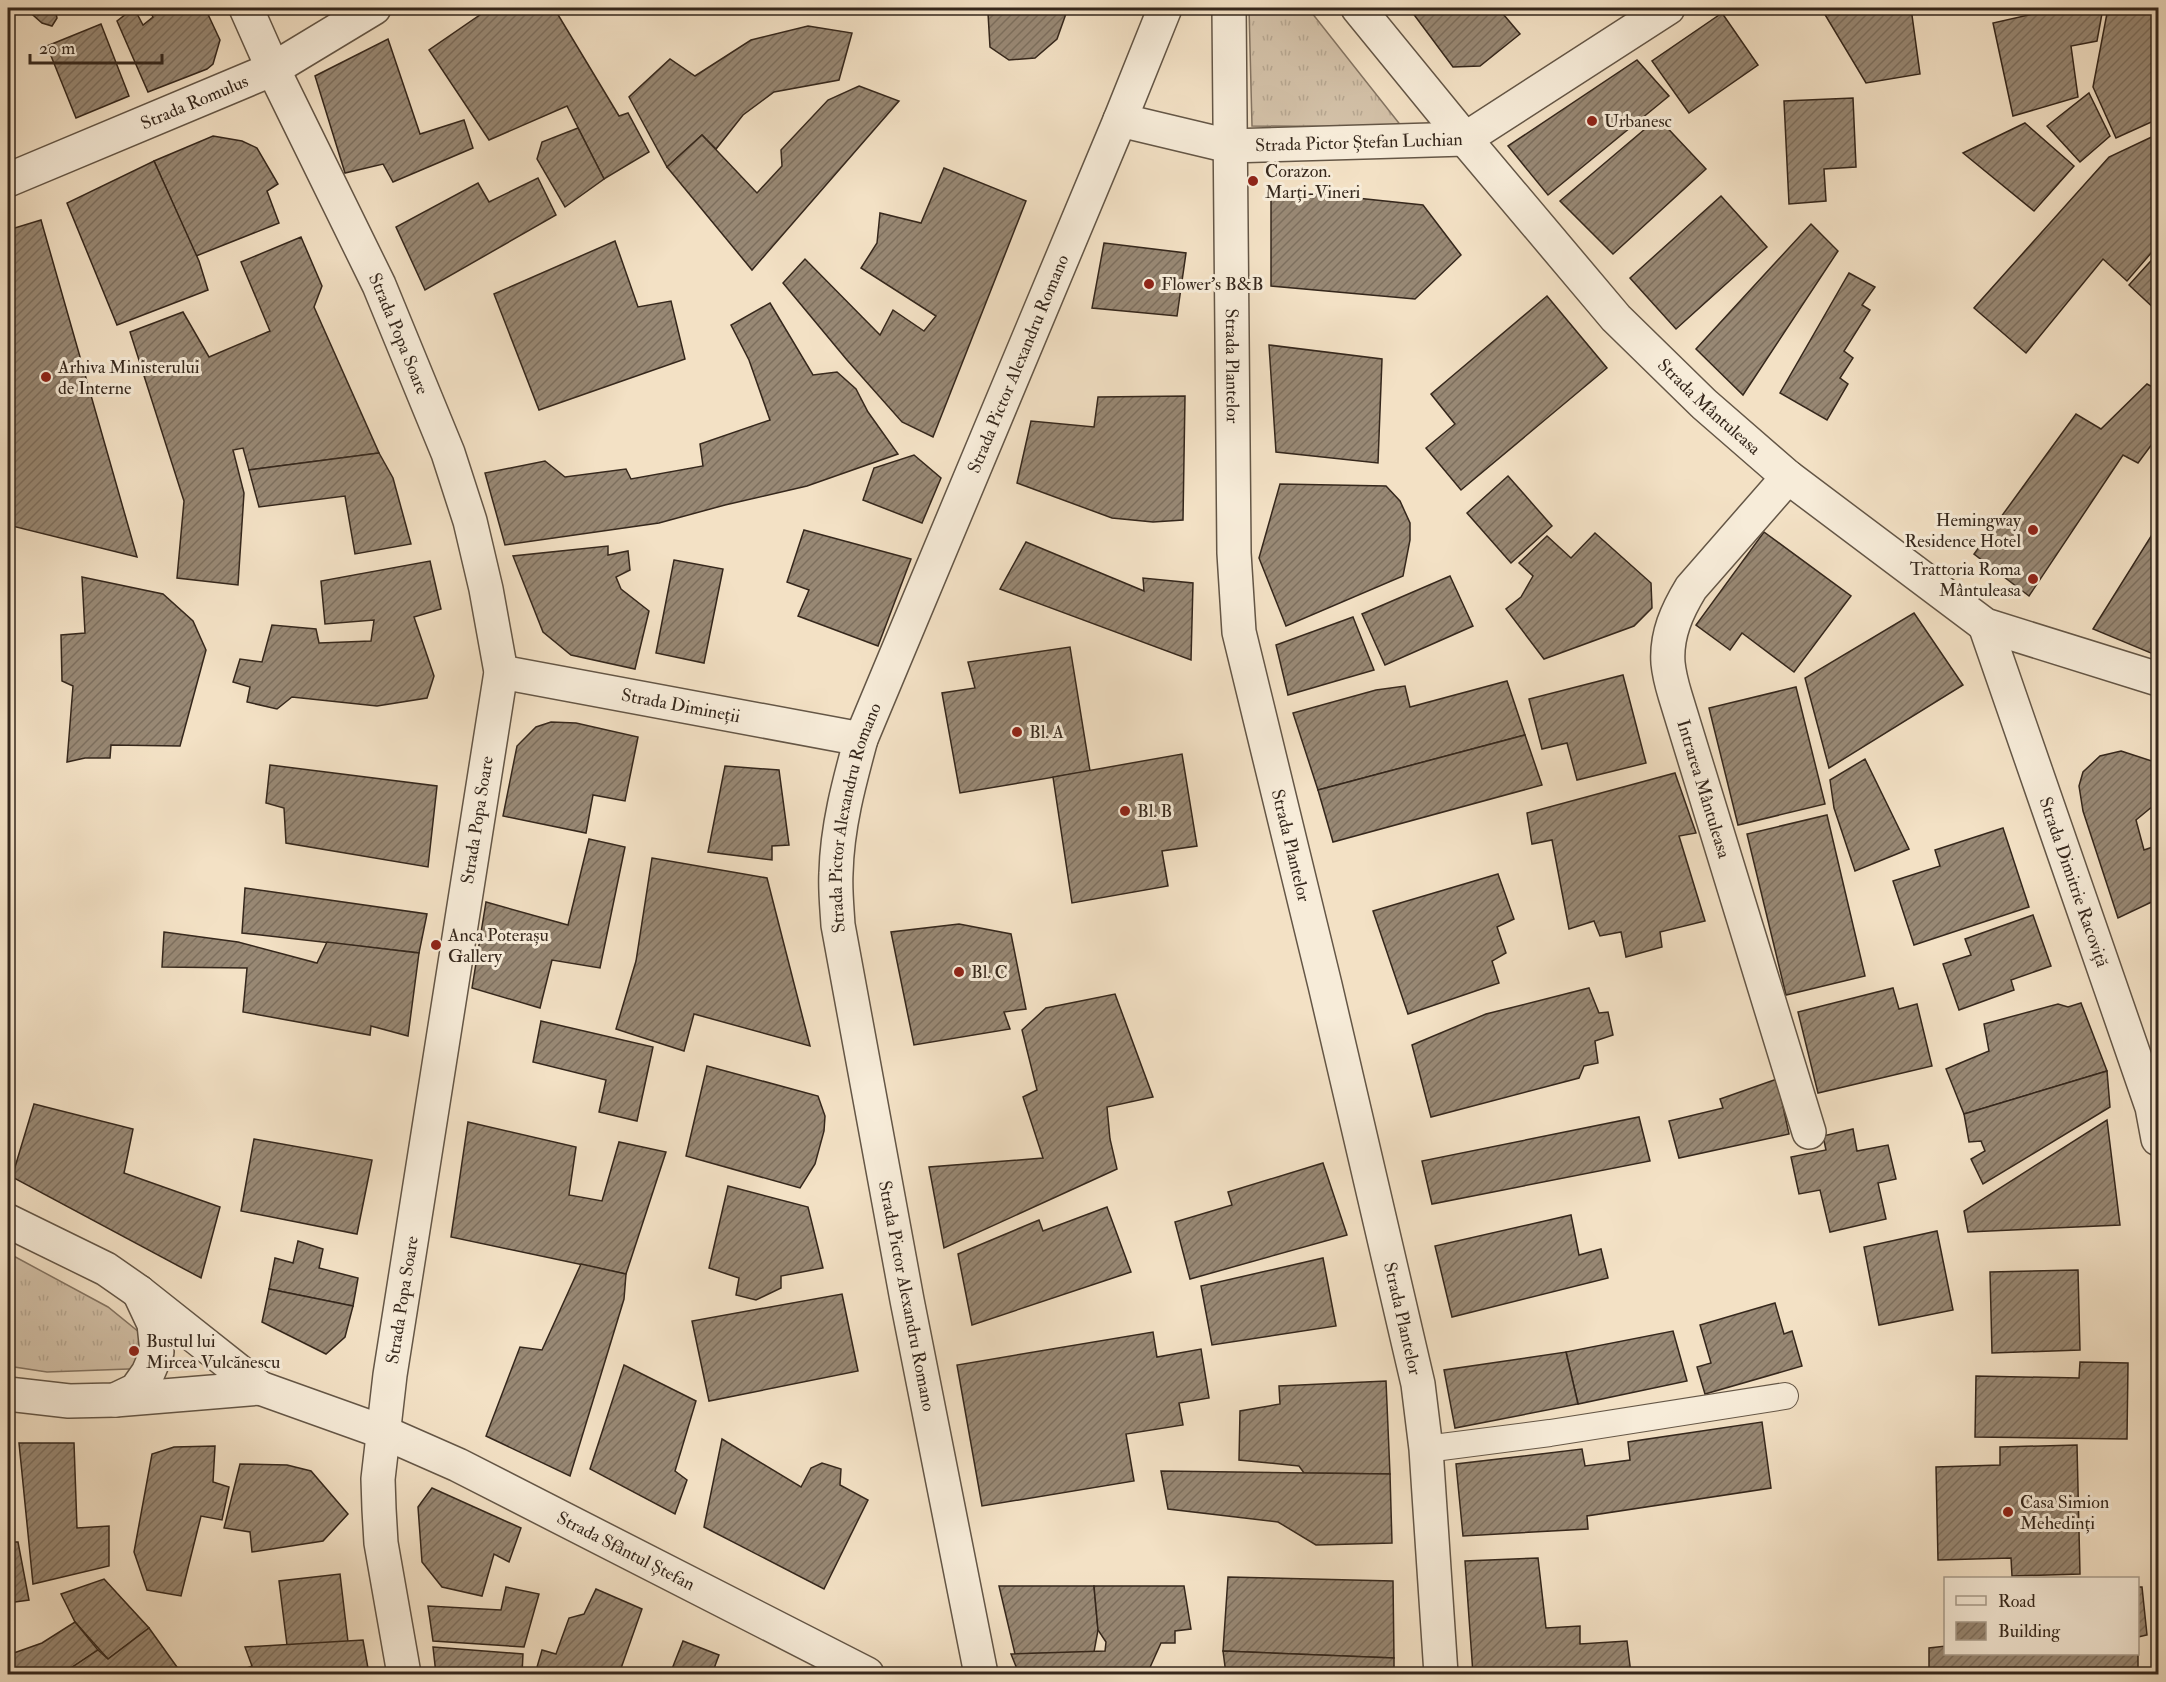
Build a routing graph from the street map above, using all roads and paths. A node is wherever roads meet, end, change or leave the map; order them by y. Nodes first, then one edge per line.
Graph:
1 (246, 8) edge
2 (374, 8) edge
3 (1165, 8) edge
4 (1229, 8) edge
5 (1358, 8) edge
6 (1668, 8) edge
7 (273, 69) junction
8 (1120, 120) junction
9 (1465, 139) junction
10 (1229, 146) junction
11 (8, 180) edge
12 (1788, 477) junction
13 (1985, 625) junction
14 (501, 672) junction
15 (2158, 679) edge
16 (861, 739) junction
17 (1809, 1132) dead end
18 (2158, 1139) edge
19 (8, 1221) edge
20 (139, 1292) junction
21 (260, 1388) junction
22 (8, 1394) edge
23 (1785, 1396) dead end
24 (115, 1400) junction
25 (383, 1432) junction
26 (1426, 1449) junction
27 (404, 1674) edge
28 (867, 1674) edge
29 (981, 1674) edge
30 (1441, 1674) edge

1 - 7 street, Strada Popa Soare
2 - 7 street, Strada Romulus
3 - 8 street, Strada Pictor Alexandru Romano
4 - 10 street, Strada Plantelor
5 - 9 street, Strada Mântuleasa
6 - 9 street, Strada Pictor Ștefan Luchian
7 - 11 street, Strada Romulus
7 - 14 street, Strada Popa Soare
8 - 10 street, Strada Pictor Ștefan Luchian
8 - 16 street, Strada Pictor Alexandru Romano
9 - 10 street, Strada Pictor Ștefan Luchian
9 - 12 street, Strada Mântuleasa
10 - 26 street, Strada Plantelor
12 - 13 street, Strada Mântuleasa
12 - 17 street, Intrarea Mântuleasa
13 - 15 street, Strada Mântuleasa
13 - 18 street, Strada Dimitrie Racoviță
14 - 16 street, Strada Dimineții
14 - 25 street, Strada Popa Soare
16 - 29 street, Strada Pictor Alexandru Romano
19 - 20 street
20 - 21 street
20 - 24 street
21 - 24 street
21 - 25 street, Strada Sfântul Ștefan
22 - 24 street
23 - 26 lane
25 - 27 street, Strada Popa Soare
25 - 28 street, Strada Sfântul Ștefan
26 - 30 street, Strada Plantelor

